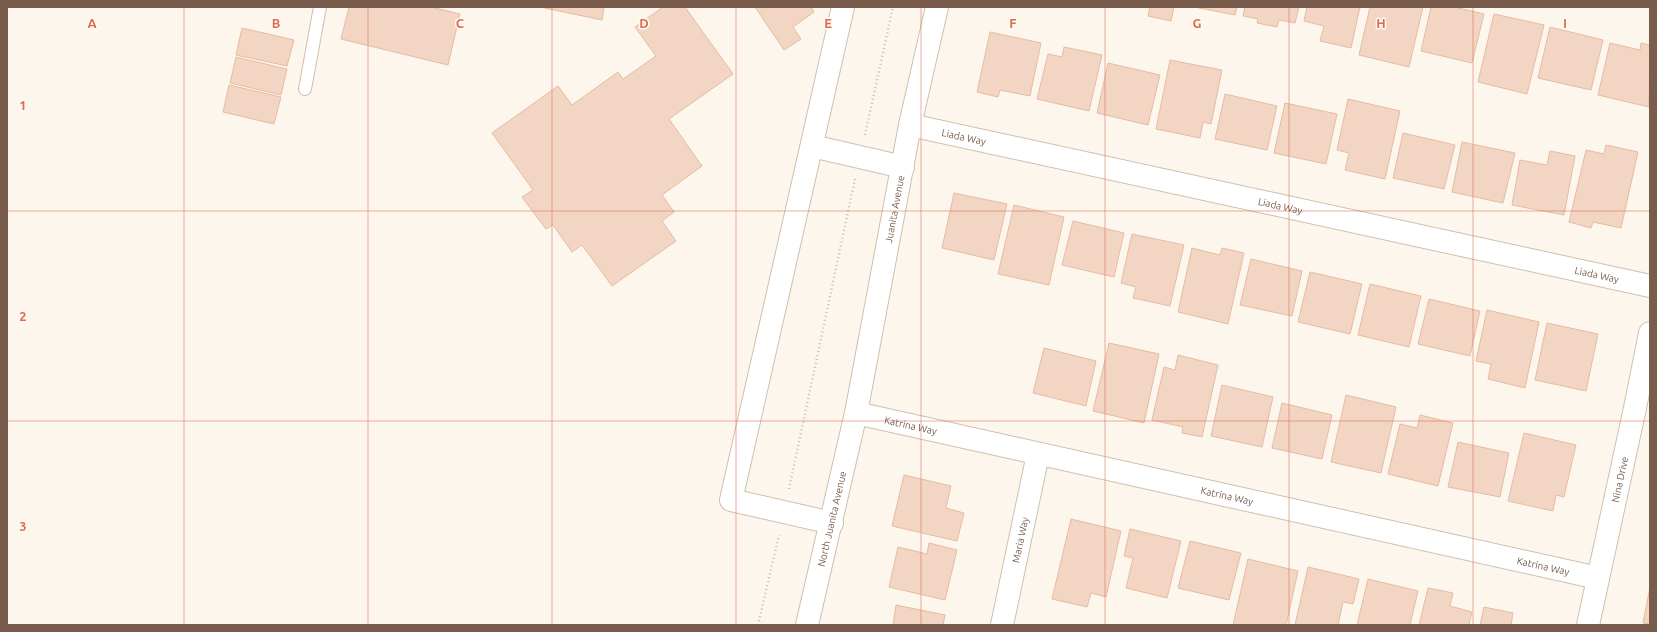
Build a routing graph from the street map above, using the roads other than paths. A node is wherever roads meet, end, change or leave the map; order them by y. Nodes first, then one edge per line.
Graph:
1 (320, 7) edge
2 (843, 7) edge
3 (937, 7) edge
4 (305, 89) dead end
5 (910, 125) junction
6 (812, 146) junction
7 (904, 168) junction
8 (1650, 286) edge
9 (1650, 333) edge
10 (856, 413) junction
11 (1038, 454) junction
12 (832, 523) junction
13 (1598, 578) junction
14 (807, 625) edge
15 (1002, 625) edge
16 (1588, 625) edge

1 - 4 lane
2 - 6 street
3 - 5 street, Juanita Avenue
5 - 7 street, Juanita Avenue
5 - 8 street, Liada Way
6 - 7 street
6 - 12 street
7 - 10 street, Juanita Avenue
9 - 13 street, Nina Drive
10 - 11 street, Katrina Way
10 - 12 street, North Juanita Avenue
11 - 13 street, Katrina Way
11 - 15 street, Maria Way
12 - 14 street, North Juanita Avenue
13 - 16 street, Nina Drive

